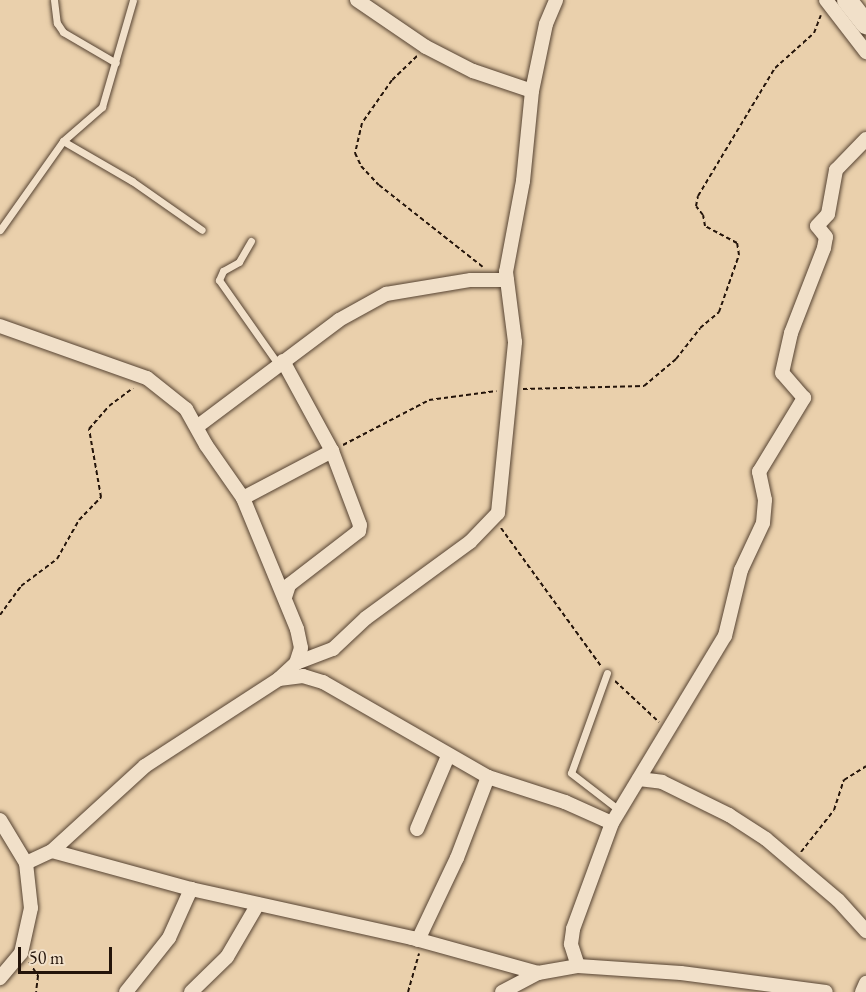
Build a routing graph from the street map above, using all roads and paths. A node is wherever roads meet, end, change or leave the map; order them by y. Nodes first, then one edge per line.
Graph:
1 (54, 0) edge
2 (133, 0) edge
3 (357, 0) edge
4 (556, 0) edge
5 (847, 0) edge
6 (826, 1) edge
7 (866, 24) edge
8 (426, 48) junction
9 (866, 52) edge
10 (116, 63) junction
11 (532, 91) junction
12 (866, 139) edge
13 (63, 141) junction
14 (0, 230) edge
15 (202, 230) dead end
16 (251, 241) dead end
17 (501, 280) junction
18 (0, 326) edge
19 (280, 363) junction
20 (147, 378) junction
21 (509, 389) junction
22 (198, 426) junction
23 (332, 451) junction
24 (243, 498) junction
25 (498, 513) junction
26 (285, 597) junction
27 (0, 615) edge
28 (310, 658) junction
29 (296, 663) junction
30 (607, 674) junction
31 (279, 679) junction
32 (323, 682) junction
33 (668, 736) junction
34 (448, 756) junction
35 (866, 766) edge
36 (488, 777) junction
37 (639, 779) junction
38 (619, 810) junction
39 (0, 820) edge
40 (612, 823) junction
41 (417, 829) dead end
42 (52, 851) junction
43 (793, 862) junction
44 (26, 863) junction
45 (190, 889) junction
46 (258, 904) junction
47 (866, 931) edge
48 (415, 939) junction
49 (21, 953) junction
50 (578, 966) junction
51 (538, 973) junction
52 (0, 978) edge
53 (866, 983) edge
54 (36, 992) edge
55 (126, 992) edge
56 (191, 992) edge
57 (408, 992) edge
58 (501, 992) edge
59 (826, 992) edge
60 (862, 992) edge

1 - 10 lane
2 - 10 lane
3 - 8 street
4 - 11 street
5 - 7 main road
6 - 9 street
6 - 21 path
8 - 11 street
8 - 17 path
10 - 13 lane
11 - 17 street
12 - 33 street
13 - 14 lane
13 - 15 lane
16 - 19 lane
17 - 19 street
17 - 21 street
18 - 20 street
19 - 22 street
19 - 23 street
20 - 22 street
20 - 27 path
21 - 23 path
21 - 25 street
22 - 24 street
23 - 24 street
23 - 26 street
24 - 26 street
25 - 28 street
25 - 30 path
26 - 29 street
28 - 29 street
28 - 32 street
29 - 31 street
30 - 33 path
30 - 38 lane
31 - 32 street
31 - 42 street
32 - 34 street
33 - 37 street
34 - 36 street
34 - 41 street
35 - 43 path
36 - 40 street
36 - 48 street
37 - 38 street
37 - 43 street
38 - 40 street
39 - 44 street
40 - 50 street
42 - 44 street
42 - 45 street
43 - 47 street
44 - 49 street
45 - 46 street
45 - 55 street
46 - 48 street
46 - 56 street
48 - 51 street
48 - 57 path
49 - 52 street
49 - 54 path
50 - 51 street
50 - 59 street
51 - 58 street
53 - 60 street

